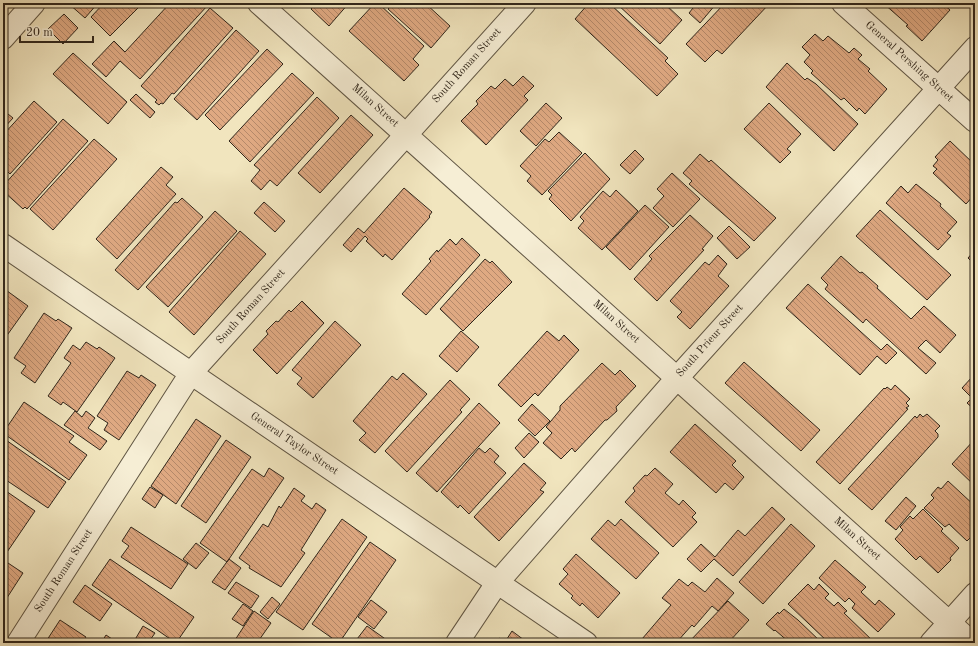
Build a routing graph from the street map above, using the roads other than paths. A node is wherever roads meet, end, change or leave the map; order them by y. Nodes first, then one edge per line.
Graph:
1 (34, 3) edge
2 (259, 3) edge
3 (525, 3) edge
4 (843, 3) edge
5 (3, 38) edge
6 (975, 48) edge
7 (939, 89) junction
8 (975, 121) edge
9 (406, 134) junction
10 (3, 245) edge
11 (191, 373) junction
12 (678, 377) junction
13 (497, 583) junction
14 (975, 594) edge
15 (950, 623) junction
16 (18, 643) edge
17 (457, 643) edge
18 (586, 643) edge
19 (932, 643) edge
20 (972, 643) edge

1 - 5 street
2 - 9 street, Milan Street
3 - 9 street, South Roman Street
4 - 7 street, General Pershing Street
6 - 7 street, South Prieur Street
7 - 8 street, General Pershing Street
7 - 12 street, South Prieur Street
9 - 11 street, South Roman Street
9 - 12 street, Milan Street
10 - 11 street, General Taylor Street
11 - 13 street, General Taylor Street
11 - 16 street, South Roman Street
12 - 13 street, South Prieur Street
12 - 15 street, Milan Street
13 - 17 street, South Prieur Street
13 - 18 street, General Taylor Street
14 - 15 street
15 - 19 street
15 - 20 street, Milan Street

